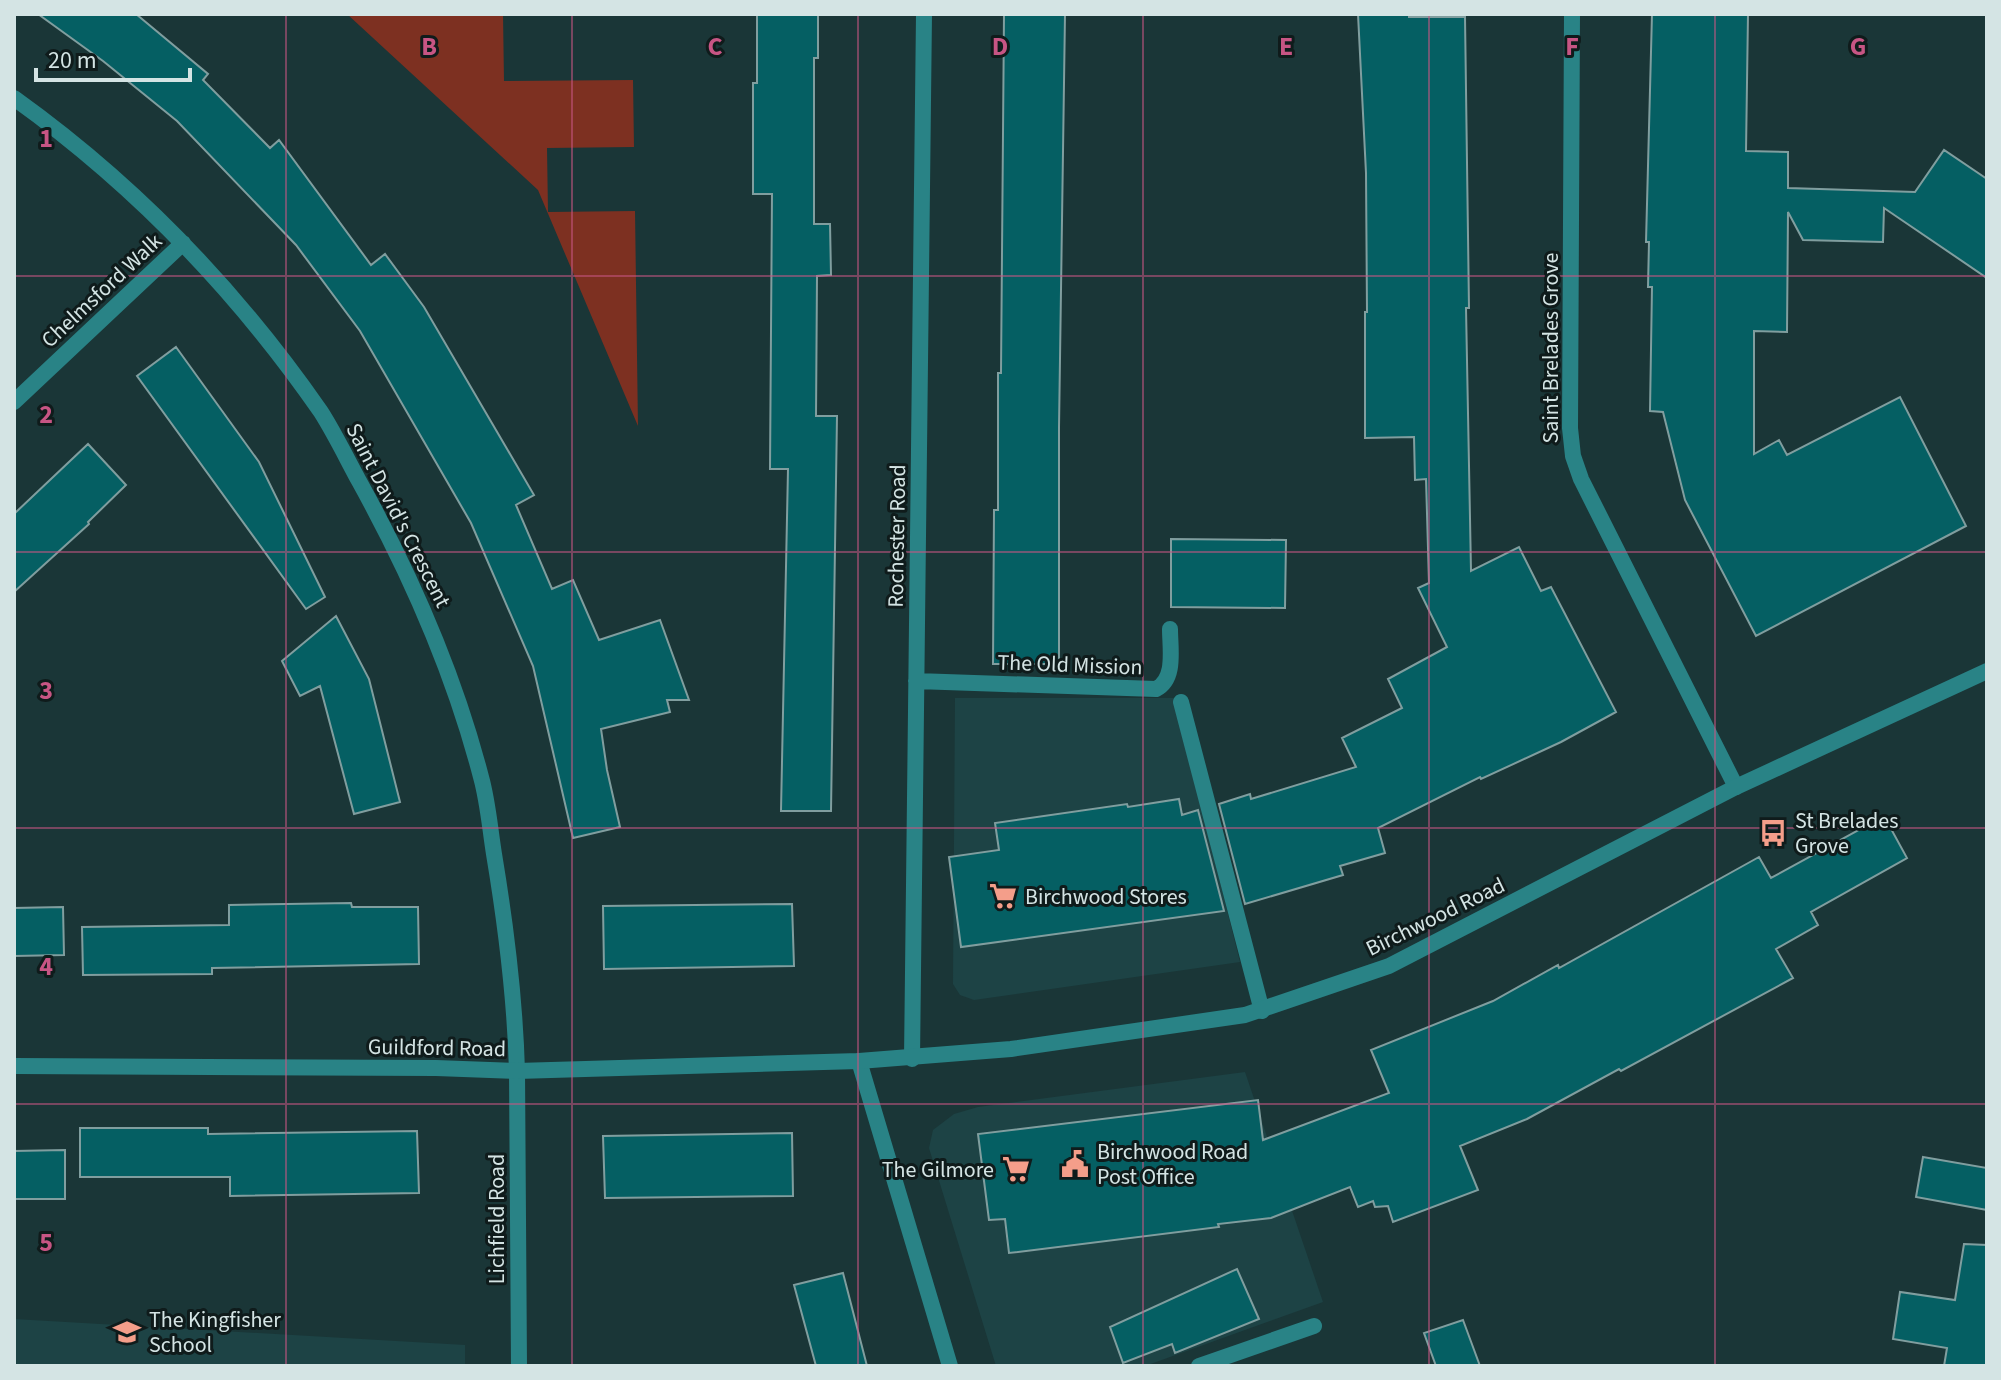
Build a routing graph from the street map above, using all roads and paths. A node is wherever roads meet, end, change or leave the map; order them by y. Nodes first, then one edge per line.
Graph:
1 (924, 14) edge
2 (1572, 14) edge
3 (14, 98) edge
4 (183, 243) junction
5 (14, 402) edge
6 (1170, 629) dead end
7 (1987, 671) edge
8 (916, 681) junction
9 (1181, 702) dead end
10 (1736, 787) junction
11 (1262, 1011) junction
12 (912, 1059) junction
13 (859, 1061) junction
14 (14, 1066) edge
15 (517, 1071) junction
16 (1314, 1326) dead end
17 (519, 1366) edge
18 (950, 1366) edge
19 (1199, 1366) edge

1 - 8 street, Rochester Road
2 - 10 street, Saint Brelades Grove
3 - 4 street, Saint David's Crescent
4 - 5 street, Chelmsford Walk
4 - 15 street, Saint David's Crescent
6 - 8 street, The Old Mission
7 - 10 street, Birchwood Road
8 - 12 street, Rochester Road
9 - 11 street
10 - 11 street, Birchwood Road
11 - 12 street, Birchwood Road
12 - 13 street, Birchwood Road
13 - 15 street, Guildford Road
13 - 18 street
14 - 15 street, Guildford Road
15 - 17 street, Lichfield Road
16 - 19 street

